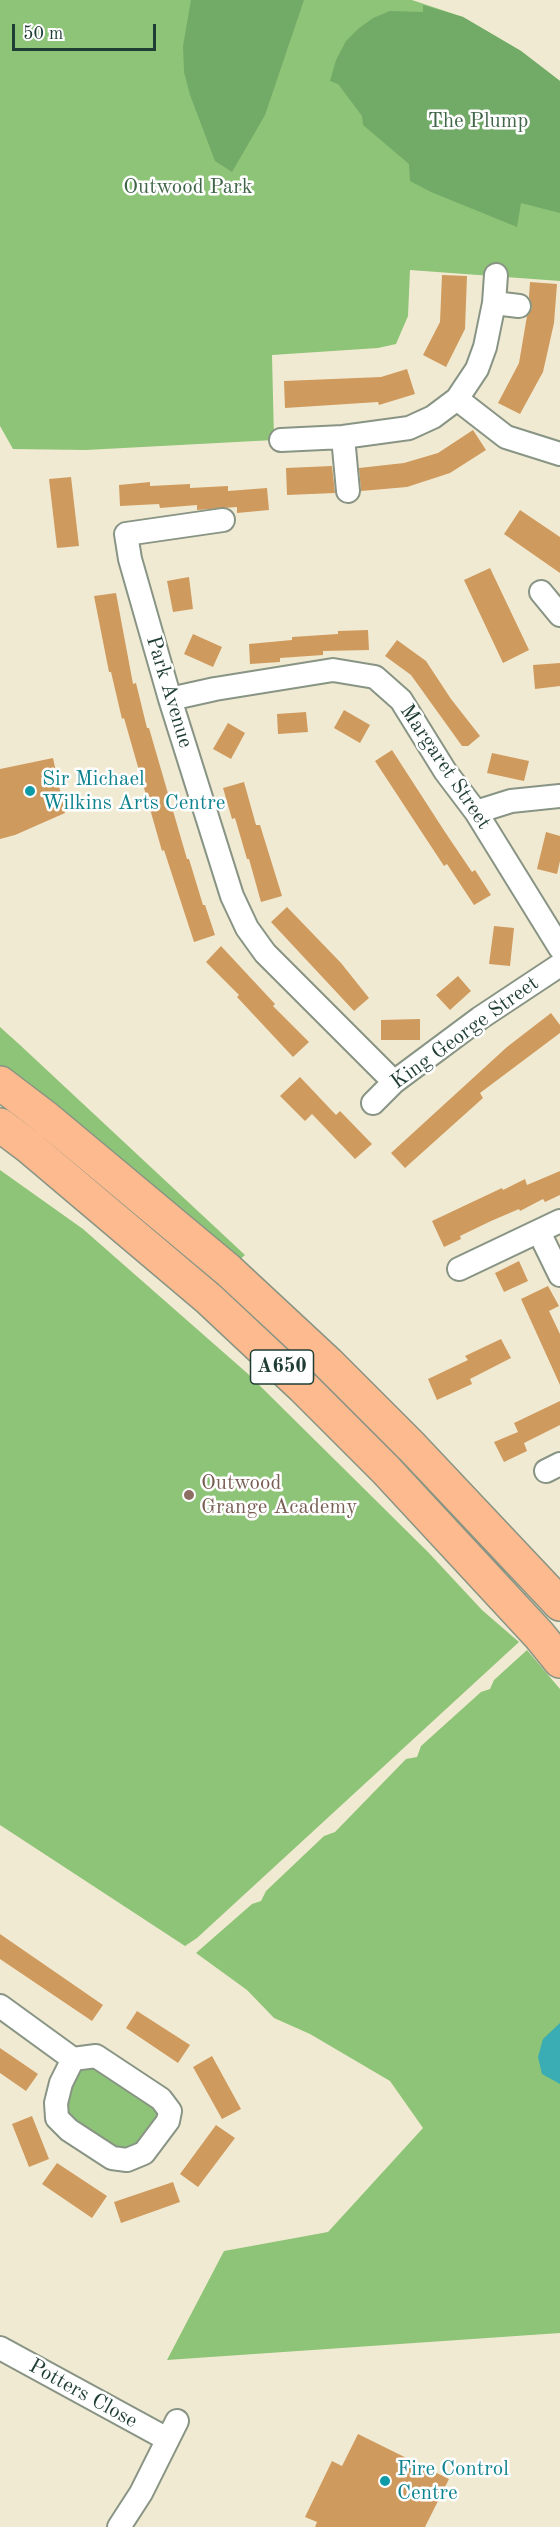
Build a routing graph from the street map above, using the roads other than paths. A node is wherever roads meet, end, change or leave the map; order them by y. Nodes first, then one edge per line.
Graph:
1 (496, 275) dead end
2 (494, 303) junction
3 (519, 306) dead end
4 (457, 399) junction
5 (343, 437) junction
6 (281, 440) dead end
7 (560, 454) edge
8 (348, 491) dead end
9 (223, 520) dead end
10 (542, 592) dead end
11 (560, 615) edge
12 (170, 699) junction
13 (560, 796) edge
14 (476, 812) junction
15 (560, 948) edge
16 (560, 965) edge
17 (394, 1082) junction
18 (0, 1083) edge
19 (373, 1103) dead end
20 (0, 1125) edge
21 (560, 1221) edge
22 (539, 1232) junction
23 (459, 1269) dead end
24 (560, 1275) edge
25 (560, 1604) edge
26 (560, 1661) edge
27 (0, 2006) edge
28 (73, 2059) junction
29 (0, 2348) edge
30 (119, 2527) edge

1 - 2 street
2 - 3 street
2 - 4 street
4 - 5 street
4 - 7 street
5 - 6 street
5 - 8 street
9 - 12 street, Park Avenue
10 - 11 street
12 - 14 street, Margaret Street
12 - 17 street, Park Avenue
13 - 14 street
14 - 15 street, Margaret Street
16 - 17 street, King George Street
17 - 19 street, King George Street
18 - 25 highway, A650
20 - 26 highway, A650
21 - 22 street
22 - 23 street
22 - 24 street
27 - 28 street
28 - 28 street
29 - 30 street, Potters Close

